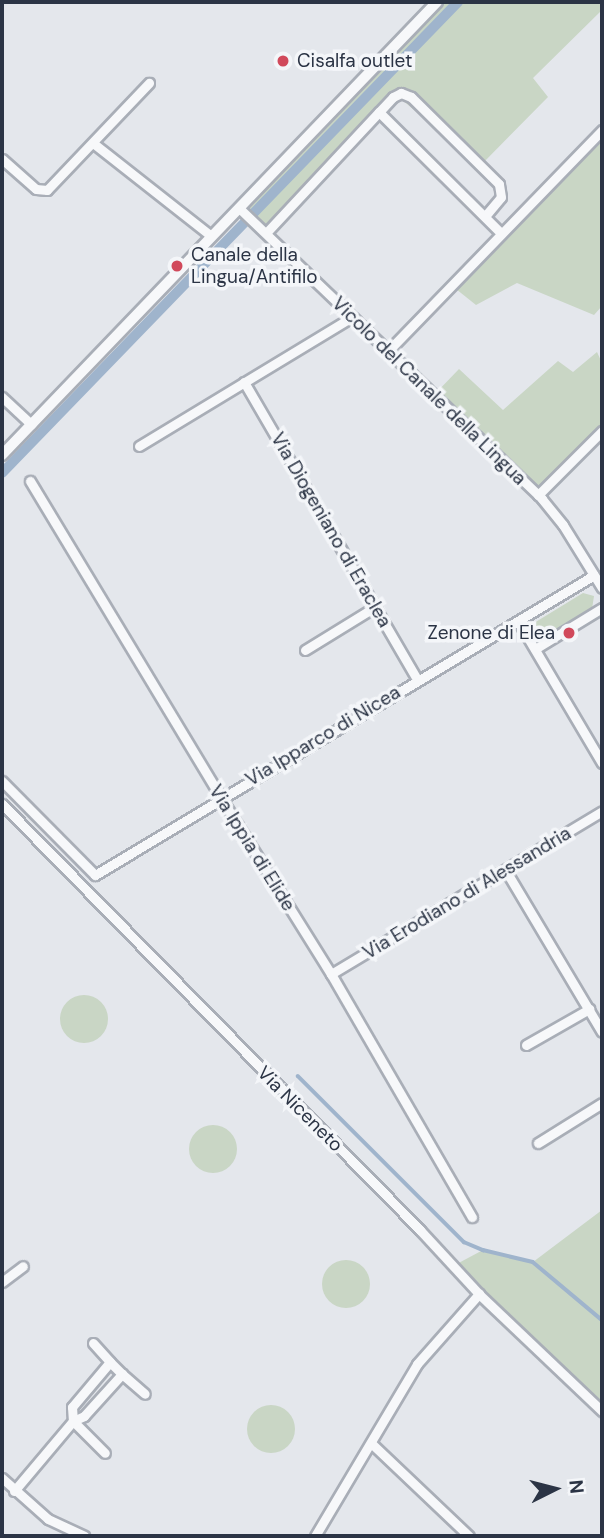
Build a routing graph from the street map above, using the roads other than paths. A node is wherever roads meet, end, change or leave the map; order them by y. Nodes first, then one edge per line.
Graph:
1 (437, 2) edge
2 (149, 83) dead end
3 (379, 112) junction
4 (601, 133) edge
5 (93, 143) junction
6 (2, 159) edge
7 (242, 210) junction
8 (486, 215) junction
9 (266, 233) junction
10 (501, 233) junction
11 (211, 236) junction
12 (352, 317) junction
13 (387, 352) junction
14 (244, 382) junction
15 (2, 397) edge
16 (31, 424) junction
17 (602, 431) edge
18 (139, 446) dead end
19 (2, 455) edge
20 (30, 481) dead end
21 (538, 495) junction
22 (594, 575) junction
23 (602, 588) edge
24 (375, 607) junction
25 (602, 608) edge
26 (517, 621) junction
27 (535, 649) junction
28 (305, 650) dead end
29 (417, 679) junction
30 (602, 763) edge
31 (2, 781) edge
32 (220, 798) junction
33 (2, 804) edge
34 (602, 811) edge
35 (506, 871) junction
36 (95, 875) junction
37 (83, 885) junction
38 (331, 974) junction
39 (589, 1009) junction
40 (602, 1032) edge
41 (526, 1045) dead end
42 (602, 1103) edge
43 (538, 1143) dead end
44 (472, 1217) dead end
45 (23, 1266) dead end
46 (2, 1282) edge
47 (479, 1294) junction
48 (93, 1343) dead end
49 (110, 1362) junction
50 (122, 1374) junction
51 (145, 1394) dead end
52 (602, 1411) edge
53 (73, 1421) junction
54 (371, 1443) junction
55 (105, 1453) dead end
56 (2, 1478) edge
57 (14, 1491) junction
58 (84, 1536) edge
59 (316, 1536) edge
60 (469, 1536) edge

1 - 7 street
2 - 5 street
3 - 8 street
3 - 8 street
3 - 9 street
4 - 10 street
5 - 6 street
5 - 11 street
7 - 9 street, Vicolo del Canale della Lingua
7 - 11 street
8 - 10 street
9 - 12 street, Vicolo del Canale della Lingua
10 - 13 street
11 - 16 street
12 - 13 street, Vicolo del Canale della Lingua
12 - 14 street
13 - 21 street, Vicolo del Canale della Lingua
14 - 18 street
14 - 24 street, Via Diogeniano di Eraclea
15 - 16 street
16 - 19 street
17 - 21 street
20 - 32 street, Via Ippia di Elide
21 - 22 street, Vicolo del Canale della Lingua
22 - 23 street, Vicolo del Canale della Lingua
22 - 26 street, Via Ipparco di Nicea
24 - 28 street
24 - 29 street, Via Diogeniano di Eraclea
25 - 27 street
26 - 27 street
26 - 29 street, Via Ipparco di Nicea
27 - 30 street
29 - 32 street, Via Ipparco di Nicea
31 - 36 street
32 - 36 street, Via Ipparco di Nicea
32 - 38 street, Via Ippia di Elide
33 - 37 street, Via Niceneto
34 - 35 street, Via Erodiano di Alessandria
35 - 38 street, Via Erodiano di Alessandria
35 - 39 street
36 - 37 street, Via Ipparco di Nicea
37 - 47 street, Via Niceneto
38 - 44 street, Via Ippia di Elide
39 - 40 street
39 - 41 street
42 - 43 street
45 - 46 street
47 - 52 street, Via Niceneto
47 - 54 street
48 - 49 street
49 - 50 street
49 - 53 street
50 - 51 street
50 - 53 street
53 - 55 street
53 - 57 street
54 - 59 street
54 - 60 street
56 - 57 street
57 - 58 street

